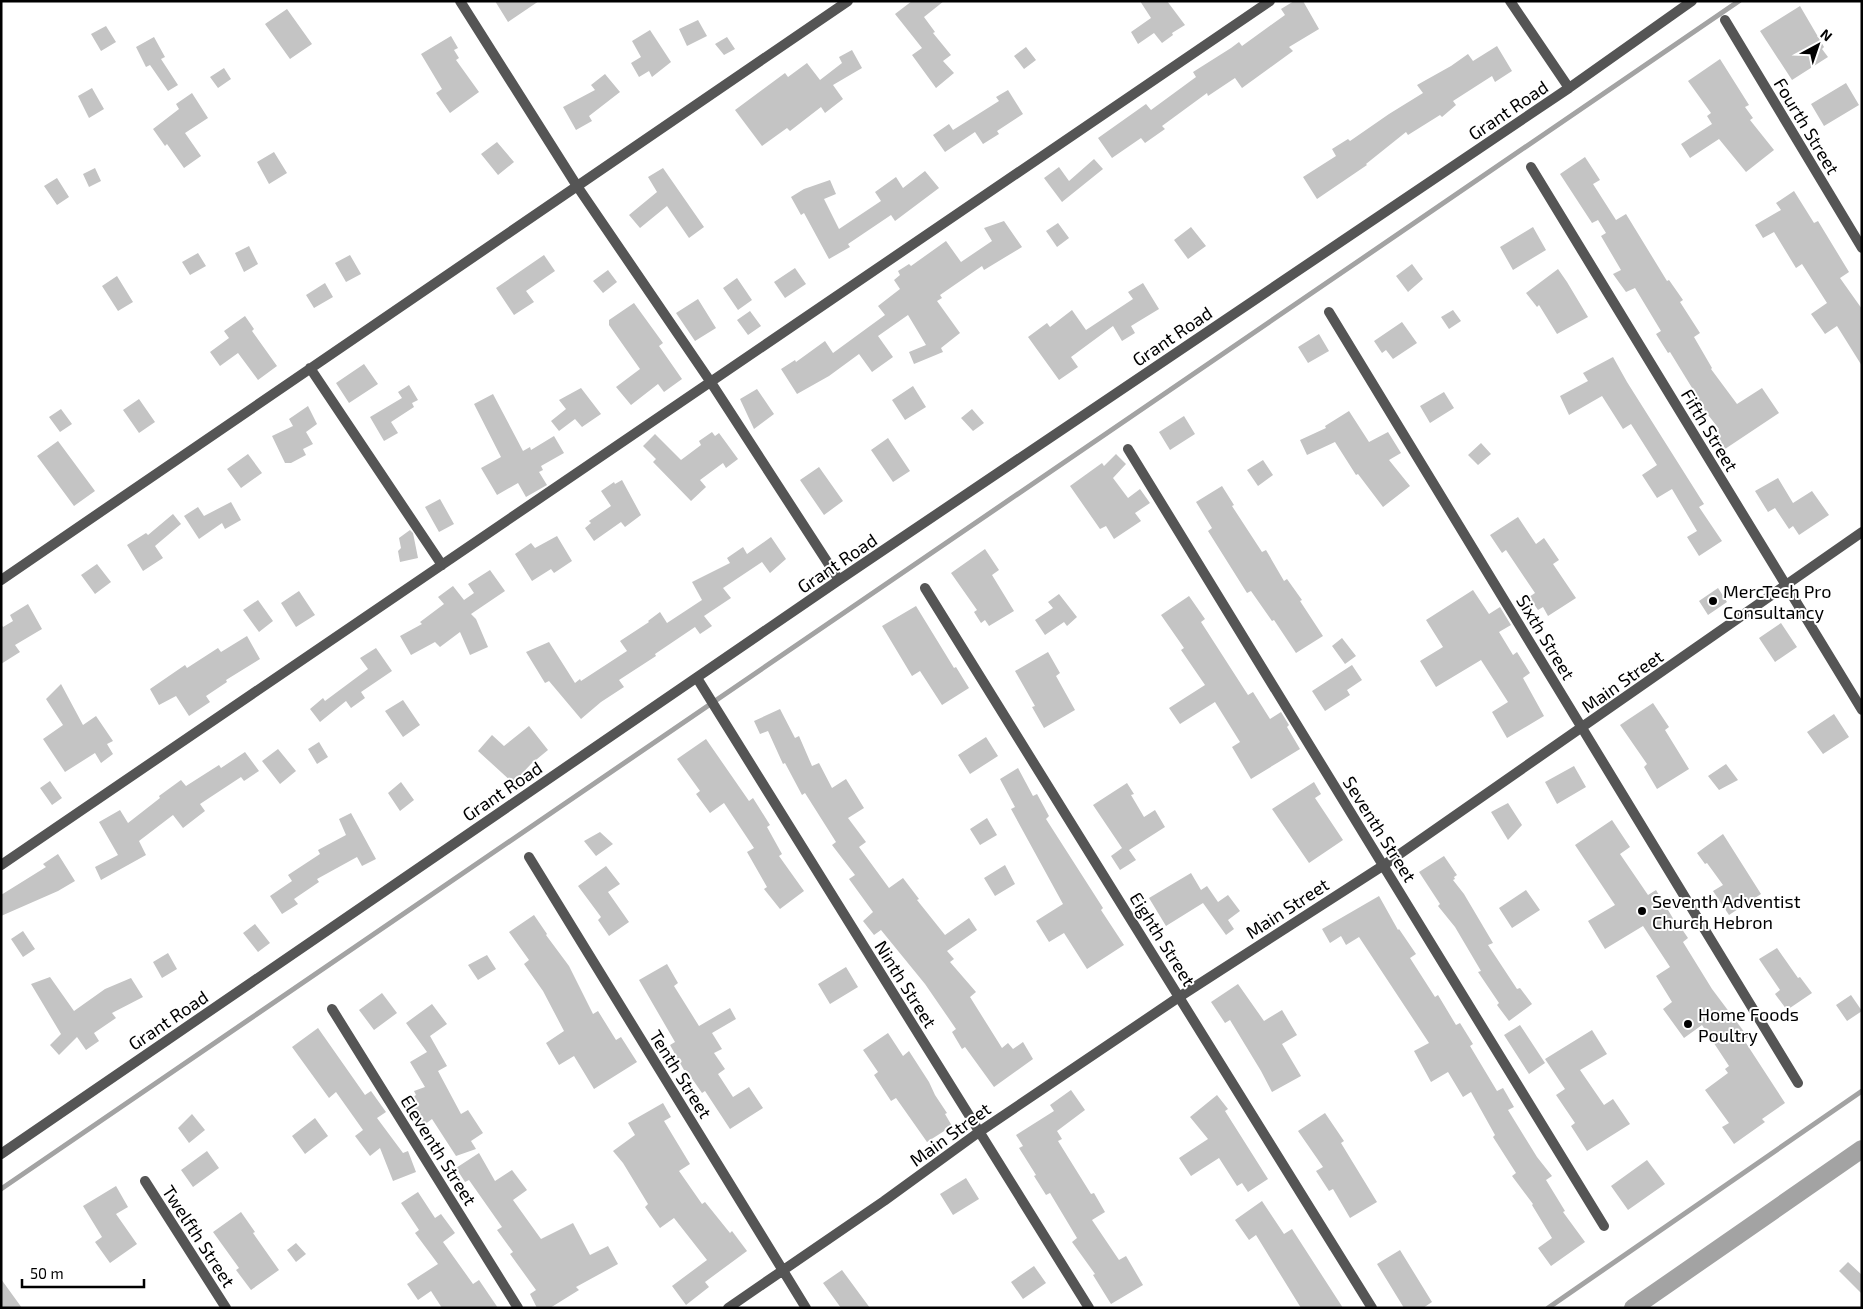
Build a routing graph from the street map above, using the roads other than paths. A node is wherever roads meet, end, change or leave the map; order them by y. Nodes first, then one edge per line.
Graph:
1 (460, 1) edge
2 (848, 1) edge
3 (1270, 1) edge
4 (1510, 1) edge
5 (1692, 1) edge
6 (1725, 20) dead end
7 (1569, 88) junction
8 (1531, 166) dead end
9 (577, 186) junction
10 (1862, 248) edge
11 (1329, 312) dead end
12 (310, 368) junction
13 (710, 381) junction
14 (1128, 449) dead end
15 (1862, 532) edge
16 (442, 564) junction
17 (1, 580) edge
18 (840, 580) junction
19 (1786, 586) junction
20 (925, 588) dead end
21 (697, 678) junction
22 (1862, 710) edge
23 (1582, 728) junction
24 (529, 856) dead end
25 (1, 865) edge
26 (1384, 865) junction
27 (1179, 997) junction
28 (332, 1009) dead end
29 (1798, 1083) dead end
30 (979, 1132) junction
31 (1, 1154) edge
32 (145, 1181) dead end
33 (1604, 1226) dead end
34 (783, 1271) junction
35 (226, 1308) edge
36 (518, 1308) edge
37 (728, 1308) edge
38 (806, 1308) edge
39 (1088, 1308) edge
40 (1372, 1308) edge

1 - 9 street
2 - 9 street
3 - 13 street
4 - 7 street
5 - 7 street, Grant Road
6 - 10 street, Fourth Street
7 - 18 street, Grant Road
8 - 19 street, Fifth Street
9 - 12 street
9 - 13 street
11 - 23 street, Sixth Street
12 - 16 street
12 - 17 street
13 - 16 street
13 - 18 street
14 - 26 street, Seventh Street
15 - 19 street, Main Street
16 - 25 street
18 - 21 street, Grant Road
19 - 22 street, Fifth Street
19 - 23 street, Main Street
20 - 27 street, Eighth Street
21 - 30 street, Ninth Street
21 - 31 street, Grant Road
23 - 26 street, Main Street
23 - 29 street, Sixth Street
24 - 34 street, Tenth Street
26 - 27 street, Main Street
26 - 33 street, Seventh Street
27 - 30 street, Main Street
27 - 40 street, Eighth Street
28 - 36 street, Eleventh Street
30 - 34 street, Main Street
30 - 39 street, Ninth Street
32 - 35 street, Twelfth Street
34 - 37 street, Main Street
34 - 38 street, Tenth Street

